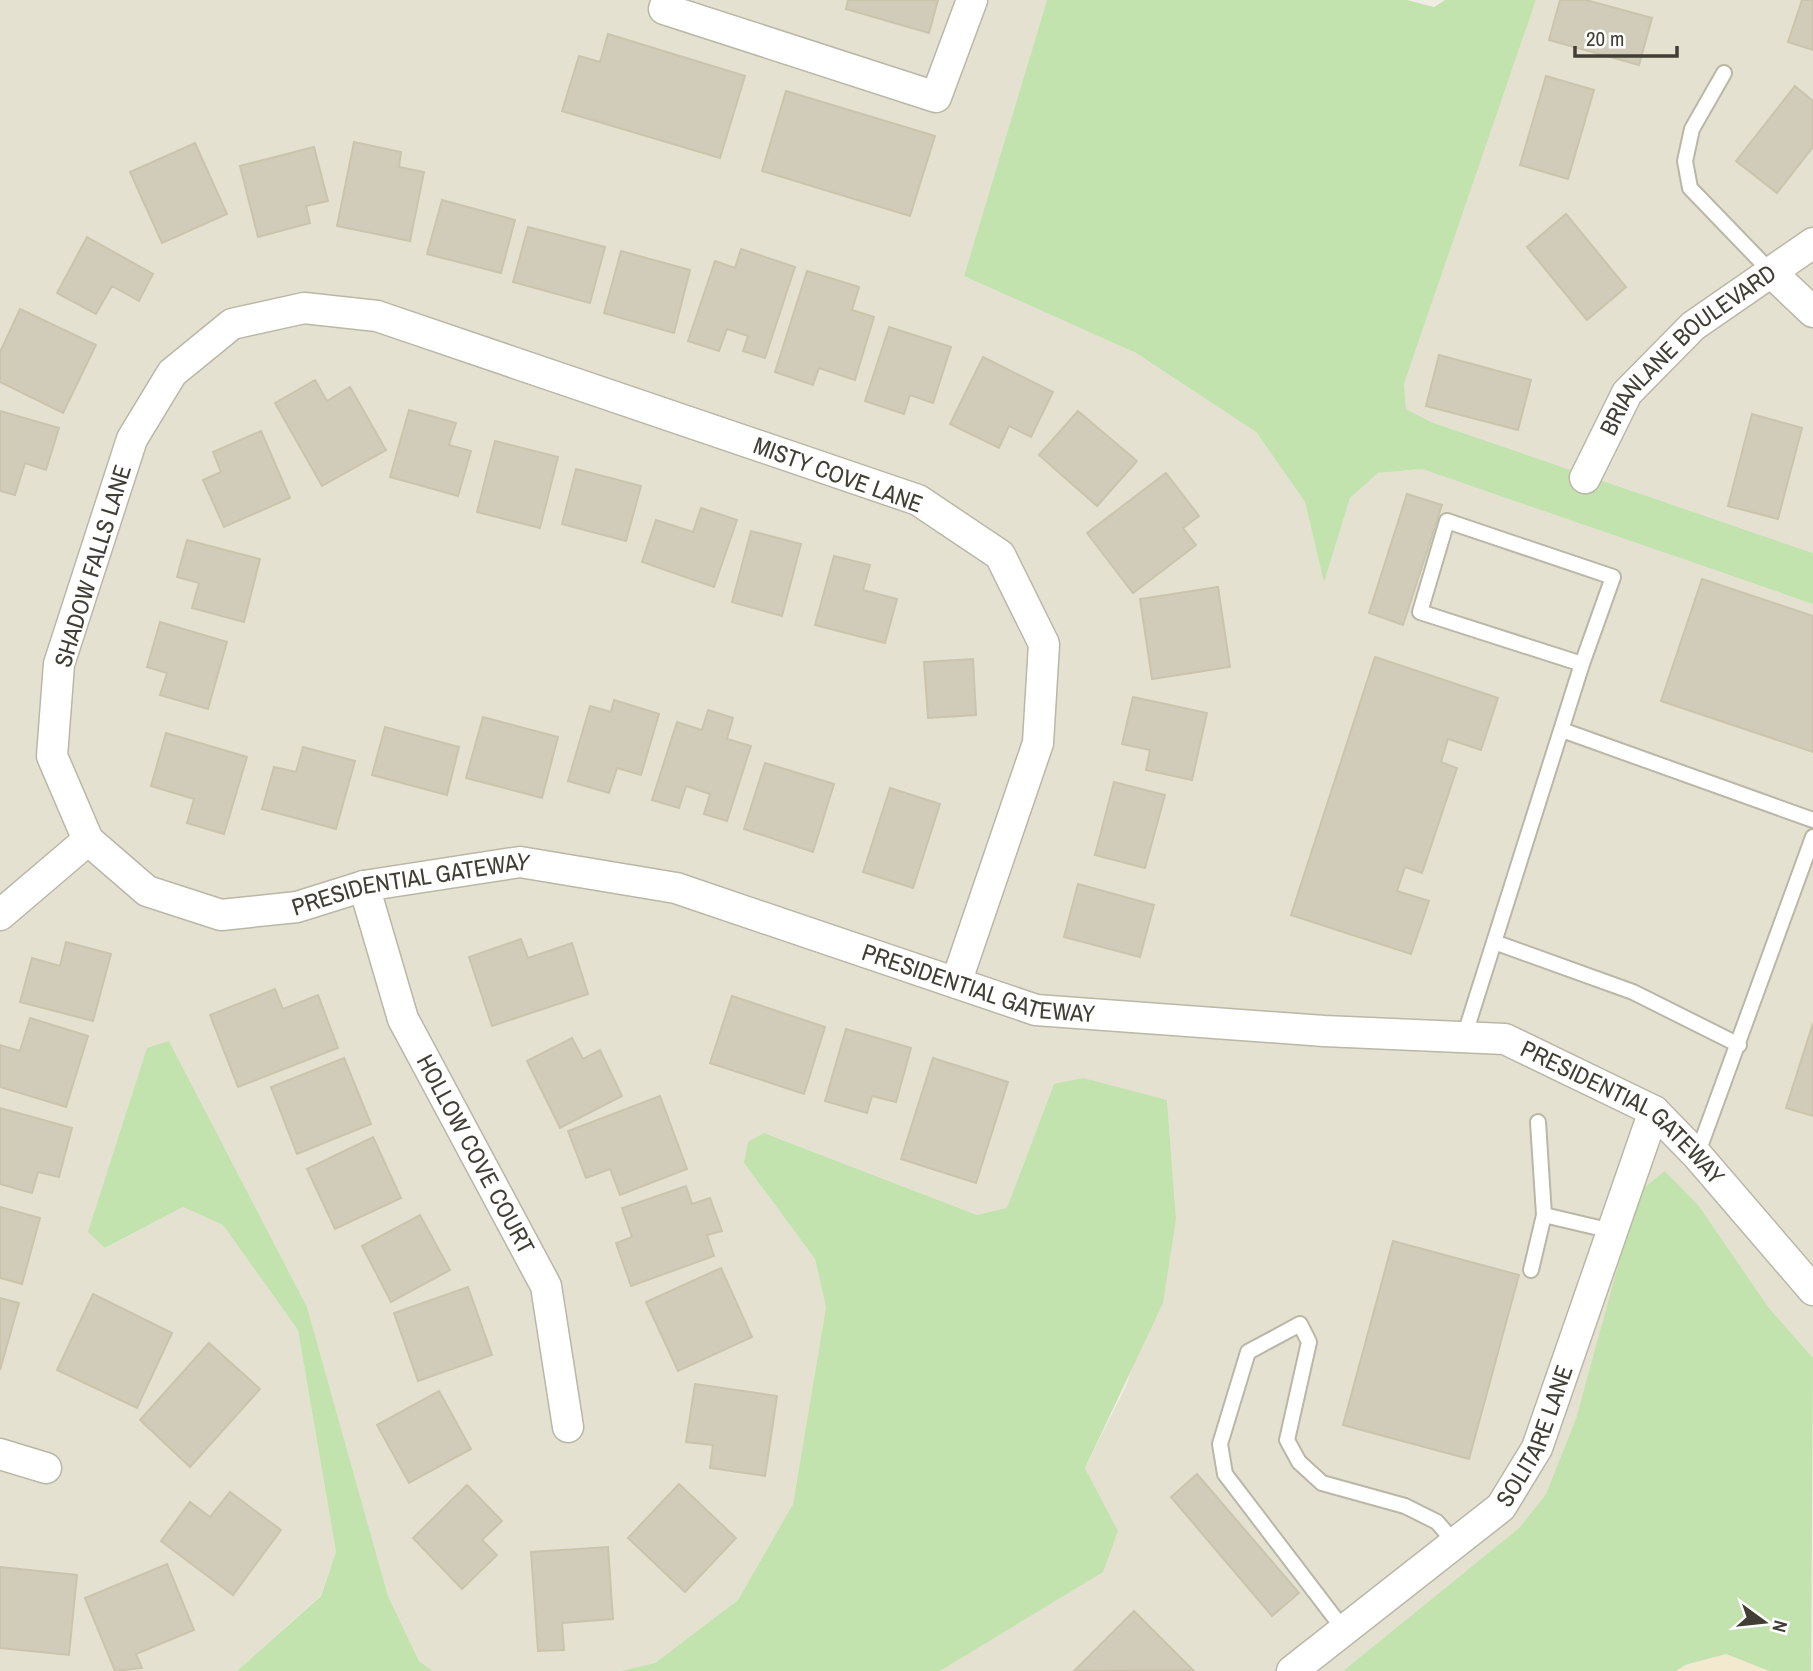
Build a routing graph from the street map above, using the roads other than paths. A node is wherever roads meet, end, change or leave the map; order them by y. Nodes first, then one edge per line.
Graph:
1 (667, 0) edge
2 (972, 0) edge
3 (1724, 74) dead end
4 (1813, 243) edge
5 (1772, 273) junction
6 (1813, 312) edge
7 (232, 324) joint
8 (1585, 478) dead end
9 (1582, 664) junction
10 (1562, 730) junction
11 (1813, 820) edge
12 (1813, 837) edge
13 (89, 840) junction
14 (364, 886) junction
15 (0, 915) edge
16 (1494, 942) junction
17 (956, 983) junction
18 (1464, 1037) junction
19 (1739, 1045) junction
20 (1654, 1111) junction
21 (1538, 1122) dead end
22 (1697, 1155) junction
23 (1544, 1215) junction
24 (1612, 1231) junction
25 (1531, 1270) dead end
26 (1813, 1290) edge
27 (568, 1427) dead end
28 (0, 1454) edge
29 (46, 1468) dead end
30 (1455, 1543) junction
31 (1344, 1630) junction
32 (1292, 1671) edge

1 - 2 street
3 - 5 lane
4 - 5 street, BRIANLANE BOULEVARD
5 - 6 street
5 - 8 street, BRIANLANE BOULEVARD
7 - 13 street, SHADOW FALLS LANE
7 - 17 street, MISTY COVE LANE
9 - 9 lane
9 - 10 lane
10 - 11 lane
10 - 16 lane
12 - 19 lane
13 - 14 street, PRESIDENTIAL GATEWAY
13 - 15 street
14 - 17 street, PRESIDENTIAL GATEWAY
14 - 27 street, HOLLOW COVE COURT
16 - 18 lane
16 - 19 lane
17 - 18 street, PRESIDENTIAL GATEWAY
18 - 20 street, PRESIDENTIAL GATEWAY
19 - 22 lane
20 - 22 street, PRESIDENTIAL GATEWAY
20 - 24 street, SOLITARE LANE
21 - 23 lane
22 - 26 street, PRESIDENTIAL GATEWAY
23 - 24 lane
23 - 25 lane
24 - 30 street, SOLITARE LANE
28 - 29 street
30 - 31 street, SOLITARE LANE
30 - 31 lane
31 - 32 street, SOLITARE LANE

